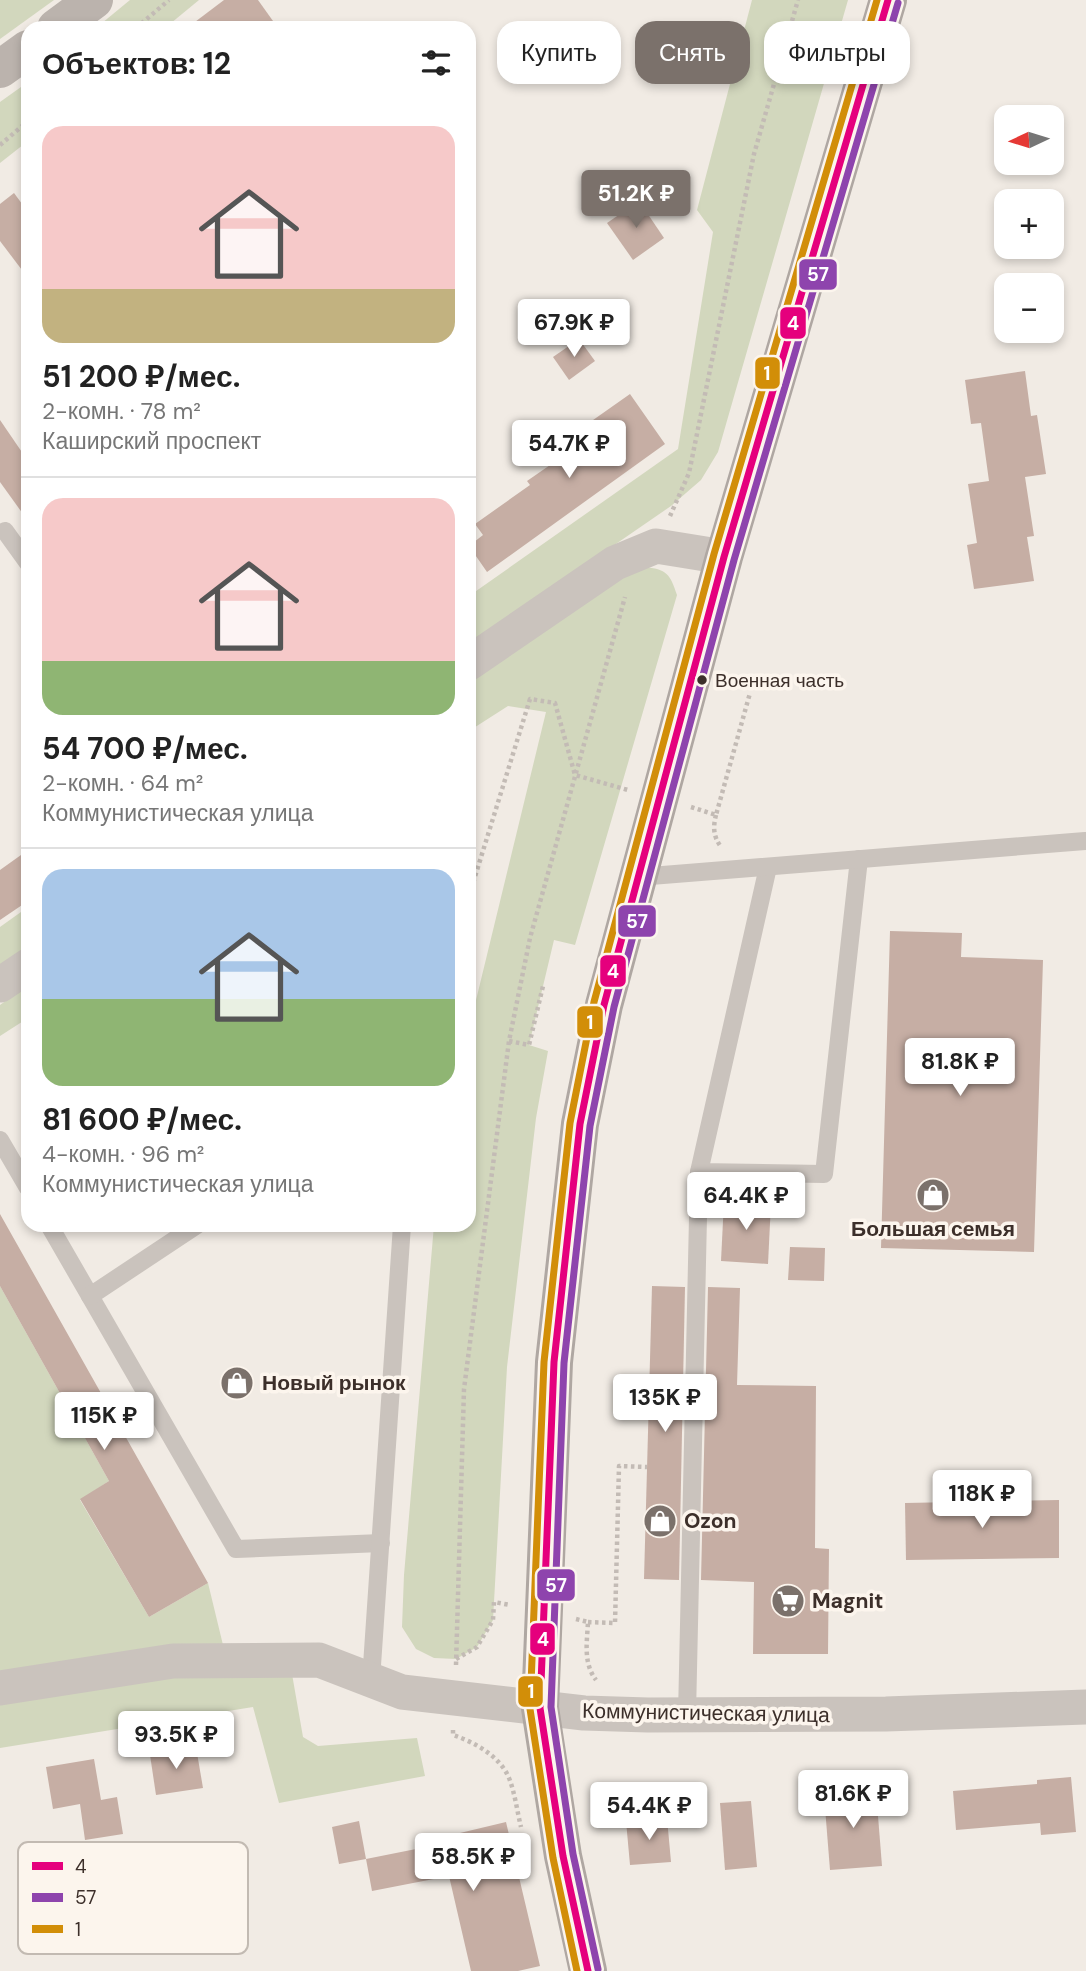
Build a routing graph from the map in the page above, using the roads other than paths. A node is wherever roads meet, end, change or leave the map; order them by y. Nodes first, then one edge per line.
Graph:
1 (94, 0) edge
2 (888, 0) edge
3 (66, 21) edge
4 (21, 54) edge
5 (0, 69) edge
6 (5, 531) dead end
7 (21, 553) edge
8 (724, 557) junction
9 (476, 658) edge
10 (1085, 841) edge
11 (859, 859) junction
12 (768, 867) junction
13 (638, 877) junction
14 (21, 971) edge
15 (0, 985) edge
16 (0, 1140) edge
17 (699, 1172) junction
18 (21, 1176) edge
19 (53, 1232) edge
20 (186, 1232) edge
21 (402, 1232) edge
22 (90, 1296) junction
23 (381, 1543) junction
24 (371, 1680) junction
25 (0, 1688) edge
26 (1086, 1707) edge
27 (540, 1708) junction
28 (687, 1715) junction
29 (588, 1971) edge

1 - 3 main road
2 - 8 main road
4 - 5 main road
6 - 7 lane
8 - 9 street
8 - 13 main road
10 - 11 lane
11 - 12 lane
11 - 17 lane
12 - 13 lane
12 - 17 lane
13 - 27 main road
14 - 15 street
16 - 18 lane
17 - 28 lane
19 - 22 lane
20 - 22 lane
21 - 23 lane
22 - 23 lane
23 - 24 lane
24 - 25 street, Коммунистическая улица
24 - 27 street, Коммунистическая улица
26 - 28 street, Коммунистическая улица
27 - 28 street, Коммунистическая улица
27 - 29 main road

